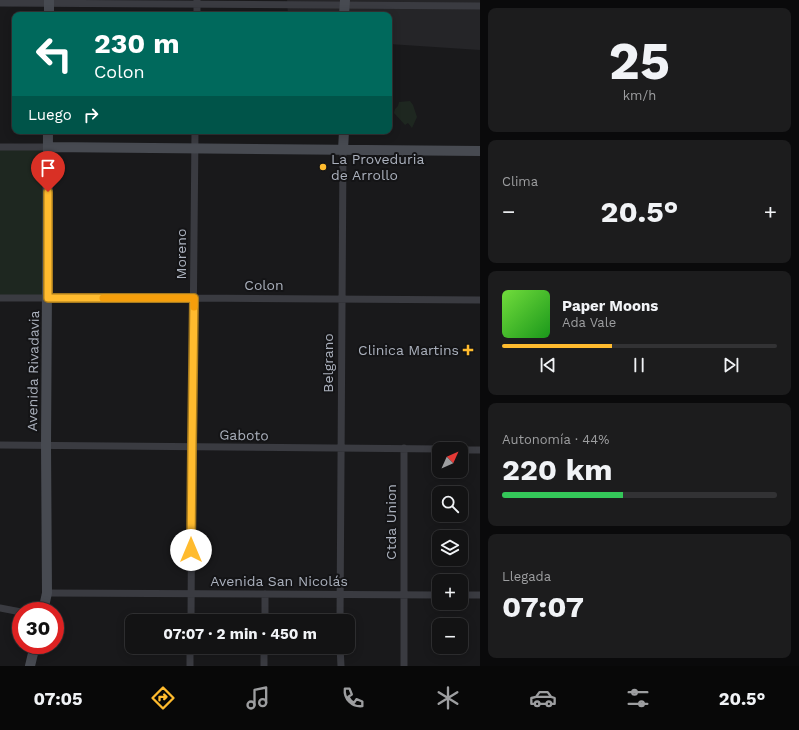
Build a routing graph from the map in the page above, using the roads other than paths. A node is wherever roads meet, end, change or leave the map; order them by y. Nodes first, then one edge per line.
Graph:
1 (49, 2) edge
2 (197, 2) edge
3 (0, 3) edge
4 (480, 6) edge
5 (344, 7) edge
6 (48, 12) edge
7 (196, 12) edge
8 (48, 134) edge
9 (196, 134) edge
10 (344, 134) edge
11 (0, 147) edge
12 (48, 147) junction
13 (195, 149) junction
14 (344, 150) junction
15 (480, 151) edge
16 (0, 298) edge
17 (48, 298) junction
18 (194, 298) junction
19 (343, 299) junction
20 (480, 300) edge
21 (0, 445) edge
22 (46, 446) junction
23 (192, 447) junction
24 (404, 448) junction
25 (342, 449) junction
26 (432, 449) edge
27 (468, 450) edge
28 (480, 450) edge
29 (47, 593) junction
30 (191, 594) junction
31 (265, 594) junction
32 (340, 595) junction
33 (404, 595) junction
34 (432, 595) edge
35 (468, 595) edge
36 (480, 596) edge
37 (45, 602) edge
38 (0, 608) edge
39 (12, 610) edge
40 (191, 614) edge
41 (265, 614) edge
42 (340, 614) edge
43 (33, 654) edge
44 (190, 654) edge
45 (264, 654) edge
46 (340, 654) edge
47 (30, 666) edge
48 (190, 666) edge
49 (264, 666) edge
50 (340, 666) edge
51 (404, 666) edge

1 - 2 street
1 - 3 street
1 - 6 street
2 - 5 street
2 - 7 street
4 - 5 street
8 - 12 street, Avenida Rivadavia
9 - 13 street, Moreno
10 - 14 street, Belgrano
11 - 12 street
12 - 13 street
12 - 17 street, Avenida Rivadavia
13 - 14 street
13 - 18 street, Moreno
14 - 15 street
14 - 19 street, Belgrano
16 - 17 street, Colon
17 - 18 street, Colon
17 - 22 street, Avenida Rivadavia
18 - 19 street, Colon
18 - 23 street, Moreno
19 - 20 street, Colon
19 - 25 street, Belgrano
21 - 22 street, Gaboto
22 - 23 street, Gaboto
22 - 29 street, Avenida Rivadavia
23 - 25 street, Gaboto
23 - 30 street, Moreno
24 - 25 street, Gaboto
24 - 26 street, Gaboto
24 - 33 street, Ctda Union
25 - 32 street, Belgrano
27 - 28 street
29 - 30 street, Avenida San Nicolás
29 - 37 street, Avenida Rivadavia
30 - 31 street, Avenida San Nicolás
30 - 40 street, Moreno
31 - 32 street, Avenida San Nicolás
31 - 41 street
32 - 33 street, Avenida San Nicolás
32 - 42 street, Belgrano
33 - 34 street, Avenida San Nicolás
33 - 51 street, Ctda Union
35 - 36 street
38 - 39 street
43 - 47 street
44 - 48 street
45 - 49 street
46 - 50 street

